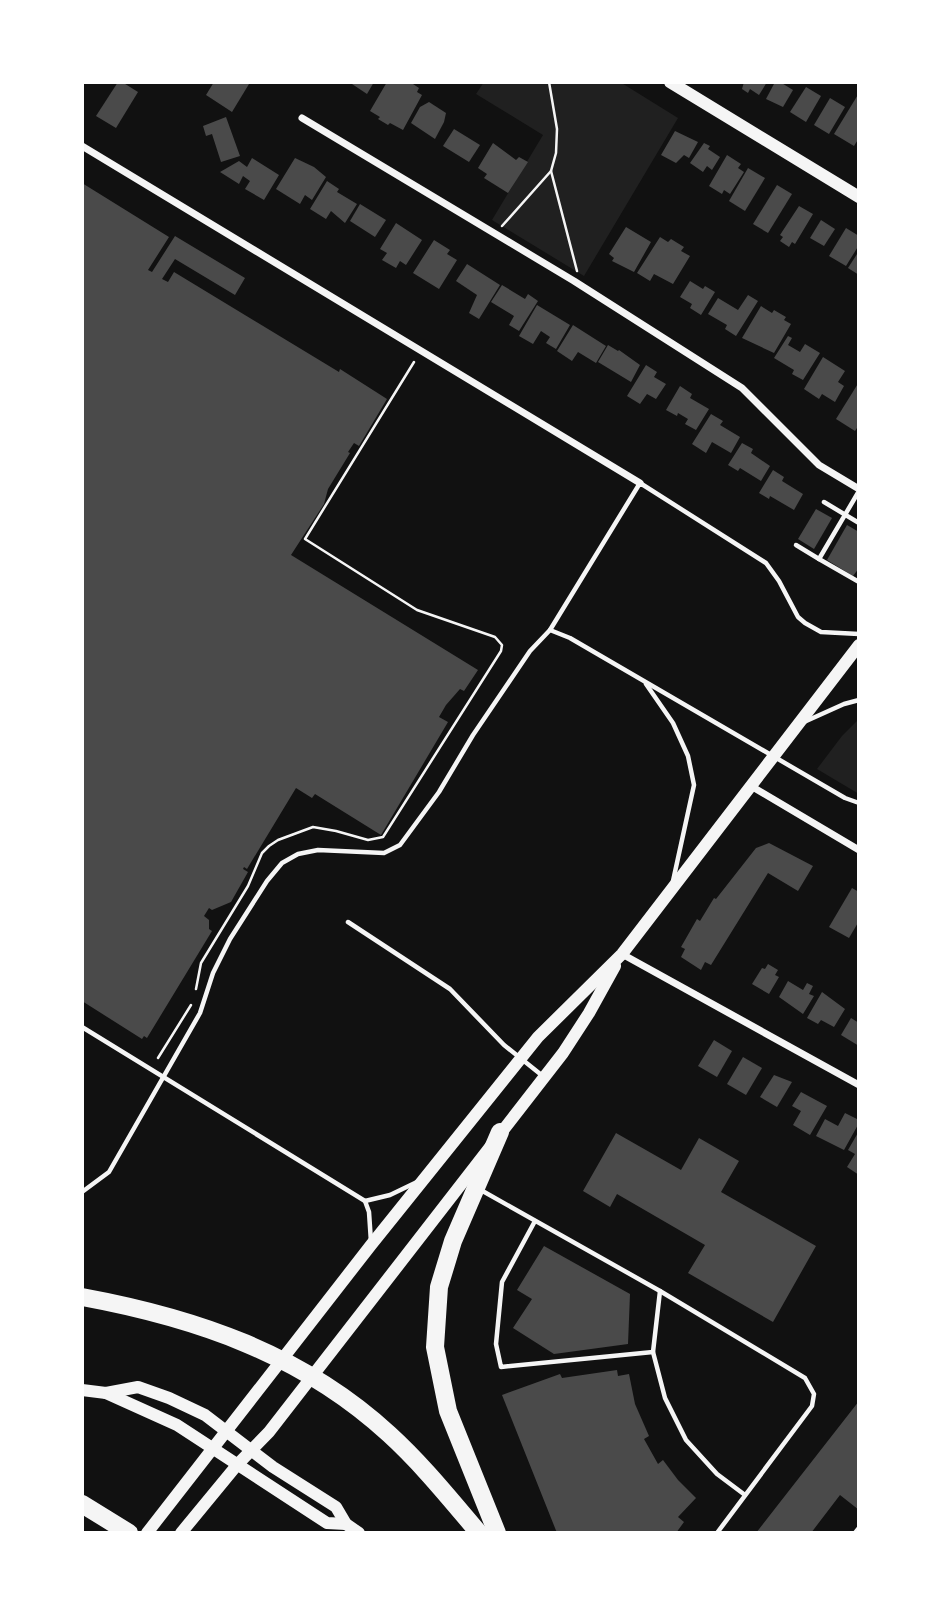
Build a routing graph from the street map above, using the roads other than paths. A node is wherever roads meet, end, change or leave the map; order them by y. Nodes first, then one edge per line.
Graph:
1 (670, 82) edge
2 (302, 118) dead end
3 (82, 146) edge
4 (859, 197) edge
5 (640, 483) junction
6 (859, 490) edge
7 (824, 502) dead end
8 (845, 515) junction
9 (859, 523) edge
10 (832, 537) junction
11 (838, 541) dead end
12 (796, 545) dead end
13 (819, 559) junction
14 (859, 582) edge
15 (550, 630) junction
16 (859, 634) edge
17 (859, 645) edge
18 (645, 683) junction
19 (859, 700) edge
20 (797, 726) junction
21 (751, 786) junction
22 (859, 803) edge
23 (859, 850) edge
24 (670, 891) junction
25 (348, 922) dead end
26 (622, 954) junction
27 (82, 1027) edge
28 (521, 1059) junction
29 (165, 1076) junction
30 (544, 1077) junction
31 (859, 1085) edge
32 (500, 1132) junction
33 (425, 1178) junction
34 (476, 1188) junction
35 (82, 1192) edge
36 (365, 1201) junction
37 (535, 1221) junction
38 (371, 1245) junction
39 (660, 1292) junction
40 (82, 1297) edge
41 (653, 1352) junction
42 (82, 1390) edge
43 (106, 1394) junction
44 (227, 1431) junction
45 (213, 1448) junction
46 (251, 1450) junction
47 (237, 1465) junction
48 (745, 1495) junction
49 (82, 1504) edge
50 (346, 1524) junction
51 (859, 1528) edge
52 (124, 1530) edge
53 (147, 1533) edge
54 (181, 1533) edge
55 (359, 1533) edge
56 (478, 1533) edge
57 (497, 1533) edge
58 (717, 1533) edge
59 (855, 1533) edge

1 - 4 main road
2 - 6 street
3 - 5 street
5 - 15 lane
5 - 16 lane
6 - 8 lane
7 - 8 lane
8 - 9 lane
8 - 10 lane
10 - 11 lane
10 - 13 lane
12 - 13 lane
13 - 14 lane
15 - 18 lane
15 - 29 lane
17 - 20 main road
18 - 22 lane
18 - 24 lane
19 - 20 lane
20 - 21 main road
21 - 23 street
21 - 24 main road
24 - 26 main road
25 - 28 lane
26 - 28 main road
26 - 30 main road
26 - 31 street
27 - 29 lane
28 - 30 lane
28 - 33 main road
29 - 35 lane
29 - 36 lane
30 - 32 main road
32 - 34 highway
32 - 46 main road
33 - 36 lane
33 - 38 main road
34 - 37 lane
34 - 57 highway
36 - 38 lane
37 - 39 lane
37 - 41 lane
38 - 44 main road
39 - 41 lane
39 - 48 lane
40 - 56 highway
41 - 48 lane
42 - 43 main road
43 - 44 main road
43 - 45 main road
44 - 45 main road
44 - 46 main road
45 - 47 main road
45 - 53 main road
46 - 47 main road
46 - 50 main road
47 - 50 main road
47 - 54 main road
48 - 58 lane
49 - 52 highway
50 - 55 main road
51 - 59 lane

